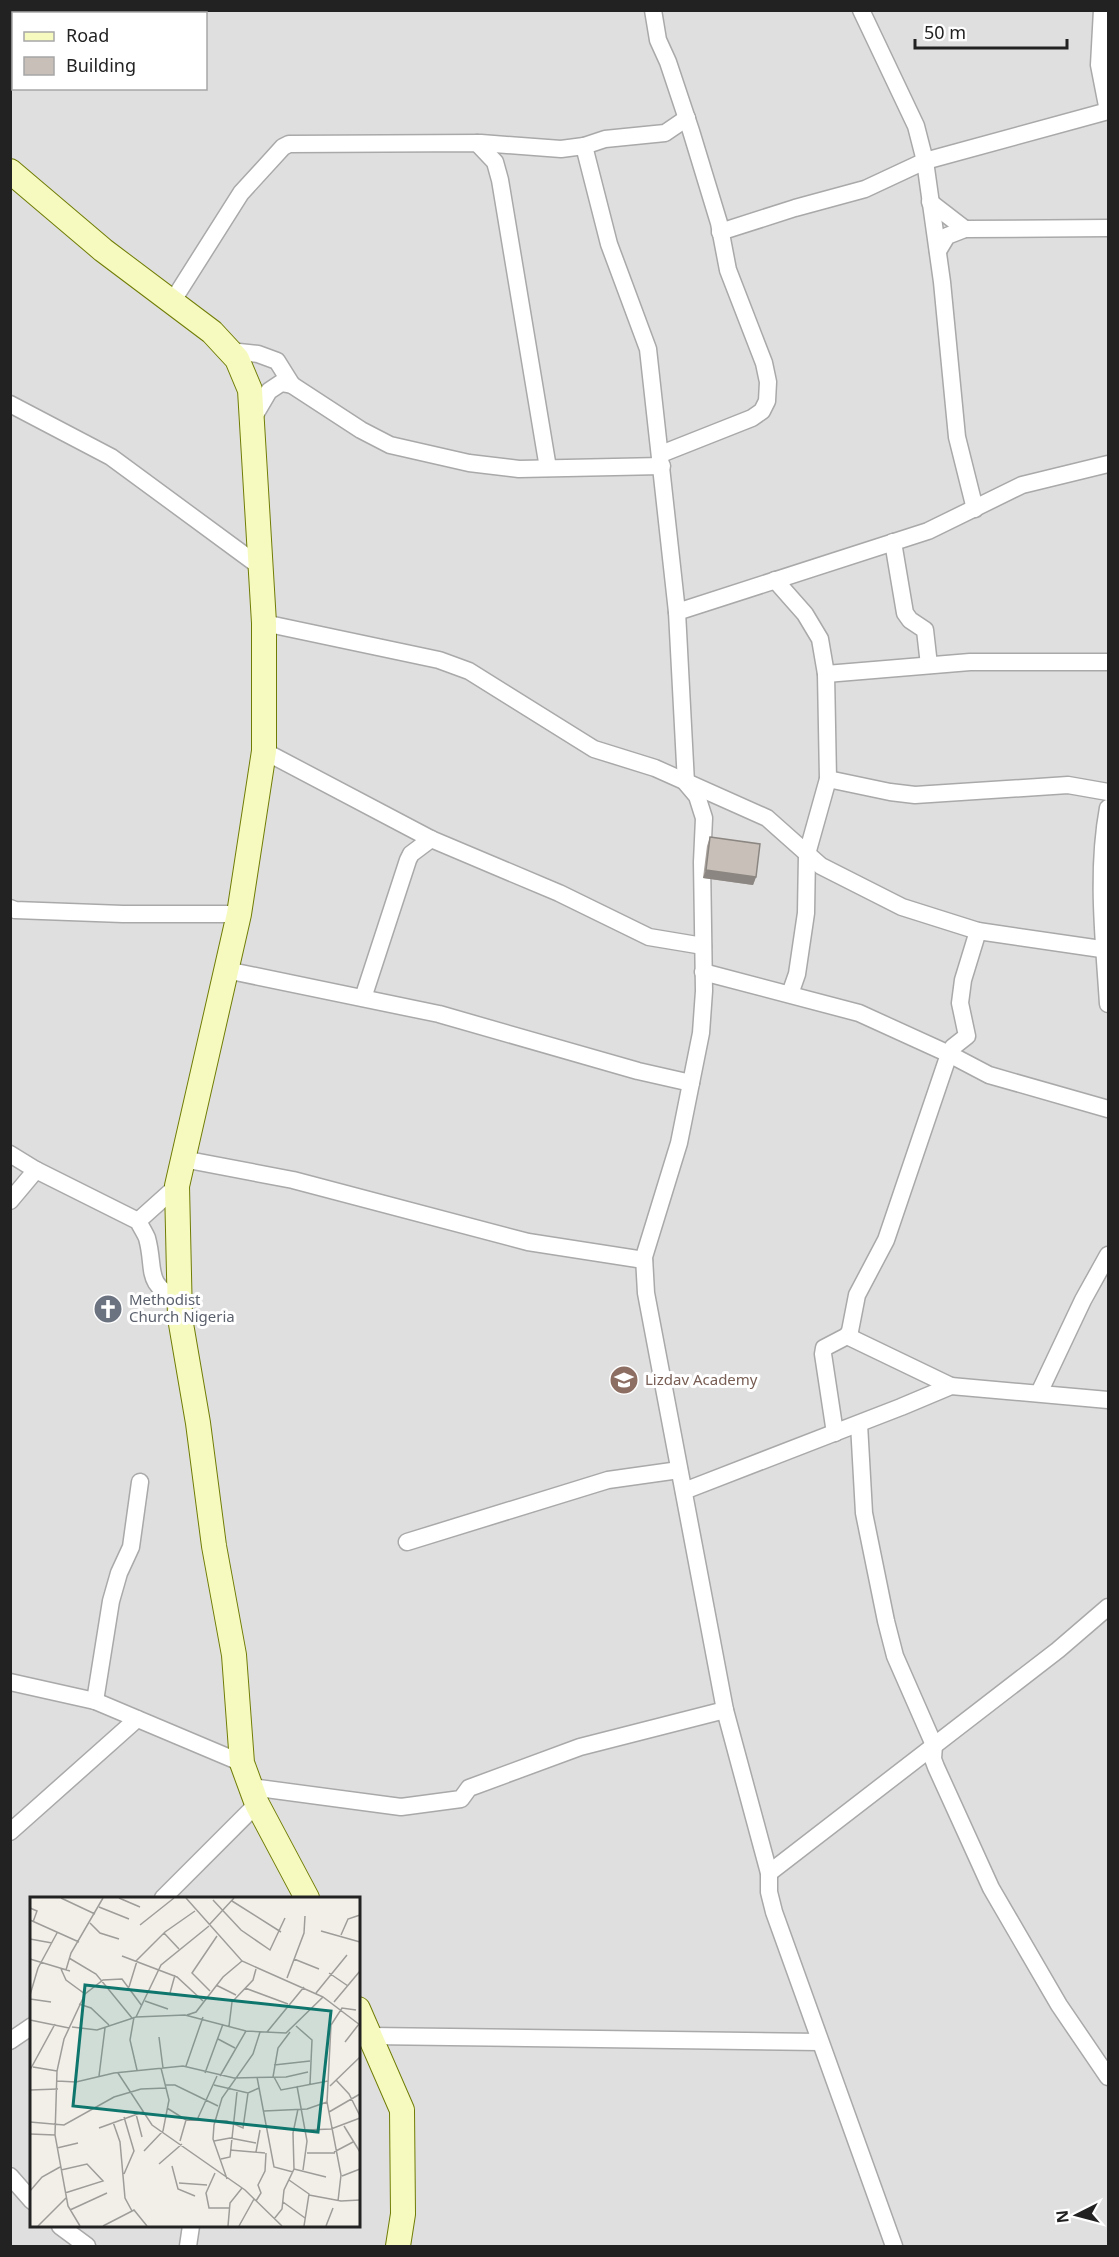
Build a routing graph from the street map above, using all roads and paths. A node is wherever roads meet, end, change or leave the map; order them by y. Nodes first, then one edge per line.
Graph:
1 (653, 10) edge
2 (861, 10) edge
3 (1102, 10) edge
4 (1108, 111) edge
5 (687, 118) junction
6 (665, 133) junction
7 (477, 143) junction
8 (695, 145) junction
9 (584, 146) junction
10 (924, 161) junction
11 (10, 171) edge
12 (930, 202) junction
13 (1108, 228) edge
14 (965, 229) junction
15 (720, 232) junction
16 (938, 251) junction
17 (172, 302) junction
18 (230, 351) junction
19 (292, 385) junction
20 (10, 404) edge
21 (252, 420) junction
22 (661, 460) junction
23 (1108, 464) edge
24 (548, 468) junction
25 (975, 509) junction
26 (893, 542) junction
27 (262, 568) junction
28 (775, 580) junction
29 (677, 612) junction
30 (264, 623) junction
31 (1108, 662) edge
32 (928, 665) junction
33 (826, 674) junction
34 (264, 751) junction
35 (828, 779) junction
36 (686, 783) junction
37 (1108, 792) edge
38 (1108, 808) edge
39 (431, 839) junction
40 (807, 854) junction
41 (10, 908) edge
42 (239, 914) junction
43 (978, 931) junction
44 (703, 946) junction
45 (1106, 950) edge
46 (226, 970) junction
47 (703, 972) junction
48 (790, 994) junction
49 (363, 998) junction
50 (1108, 1004) edge
51 (949, 1054) junction
52 (691, 1083) junction
53 (1108, 1109) edge
54 (10, 1154) edge
55 (183, 1160) junction
56 (36, 1170) junction
57 (177, 1186) junction
58 (10, 1201) edge
59 (138, 1221) junction
60 (1108, 1255) edge
61 (644, 1260) junction
62 (180, 1301) junction
63 (847, 1336) junction
64 (951, 1386) junction
65 (1039, 1393) junction
66 (1108, 1400) edge
67 (859, 1424) junction
68 (835, 1433) junction
69 (679, 1470) junction
70 (140, 1482) dead end
71 (684, 1491) junction
72 (407, 1542) dead end
73 (1108, 1611) edge
74 (10, 1682) edge
75 (95, 1701) junction
76 (725, 1710) junction
77 (137, 1719) junction
78 (934, 1745) junction
79 (242, 1763) junction
80 (254, 1795) junction
81 (10, 1832) edge
82 (769, 1873) junction
83 (165, 1897) edge
84 (306, 1897) edge
85 (360, 2014) edge
86 (30, 2027) edge
87 (370, 2036) junction
88 (10, 2041) edge
89 (820, 2042) junction
90 (1108, 2077) edge
91 (10, 2176) edge
92 (30, 2199) edge
93 (61, 2227) edge
94 (191, 2227) edge
95 (87, 2247) edge
96 (188, 2247) edge
97 (398, 2247) edge
98 (894, 2247) edge

1 - 5 street
2 - 10 street
3 - 4 street
4 - 10 street
5 - 6 street
5 - 8 street
6 - 8 street
6 - 9 street
7 - 9 street
7 - 17 street
7 - 24 street
8 - 15 street
9 - 22 street
10 - 12 street
10 - 15 street
11 - 17 street
12 - 14 street
12 - 16 street
13 - 14 street
14 - 16 street
15 - 22 street
16 - 25 street
17 - 18 street
18 - 19 street
18 - 21 street
19 - 21 street
19 - 24 street
20 - 27 street
21 - 27 street
22 - 24 street
22 - 29 street
23 - 25 street
25 - 26 street
26 - 28 street
26 - 32 street
27 - 30 street
28 - 29 street
28 - 33 street
29 - 36 street
30 - 34 street
30 - 36 street
31 - 32 street
32 - 33 street
33 - 35 street
34 - 39 street
34 - 42 street
35 - 37 street
35 - 40 street
36 - 40 street
36 - 44 street
38 - 45 street
39 - 44 street
39 - 49 street
40 - 43 street
40 - 48 street
41 - 42 street
42 - 46 street
43 - 45 street
43 - 51 street
44 - 47 street
45 - 50 street
46 - 49 street
46 - 55 street
47 - 48 street
47 - 52 street
48 - 51 street
49 - 52 street
51 - 53 street
51 - 63 street
52 - 61 street
54 - 56 street
55 - 57 street
55 - 61 street
56 - 58 street
56 - 59 street
57 - 59 street
57 - 62 street
59 - 62 street
60 - 65 street
61 - 69 street
62 - 79 street
63 - 64 street
63 - 68 street
64 - 65 street
64 - 67 street
65 - 66 street
67 - 68 street
67 - 78 street
68 - 71 street
69 - 71 street
69 - 72 street
70 - 75 street
71 - 76 street
73 - 78 street
74 - 75 street
75 - 77 street
76 - 80 street
76 - 82 street
77 - 79 street
77 - 81 street
78 - 82 street
78 - 90 street
79 - 80 street
80 - 83 street
80 - 84 street
82 - 89 street
85 - 87 street
86 - 88 street
87 - 89 street
87 - 97 street
89 - 98 street
91 - 92 street
93 - 95 street
94 - 96 street

